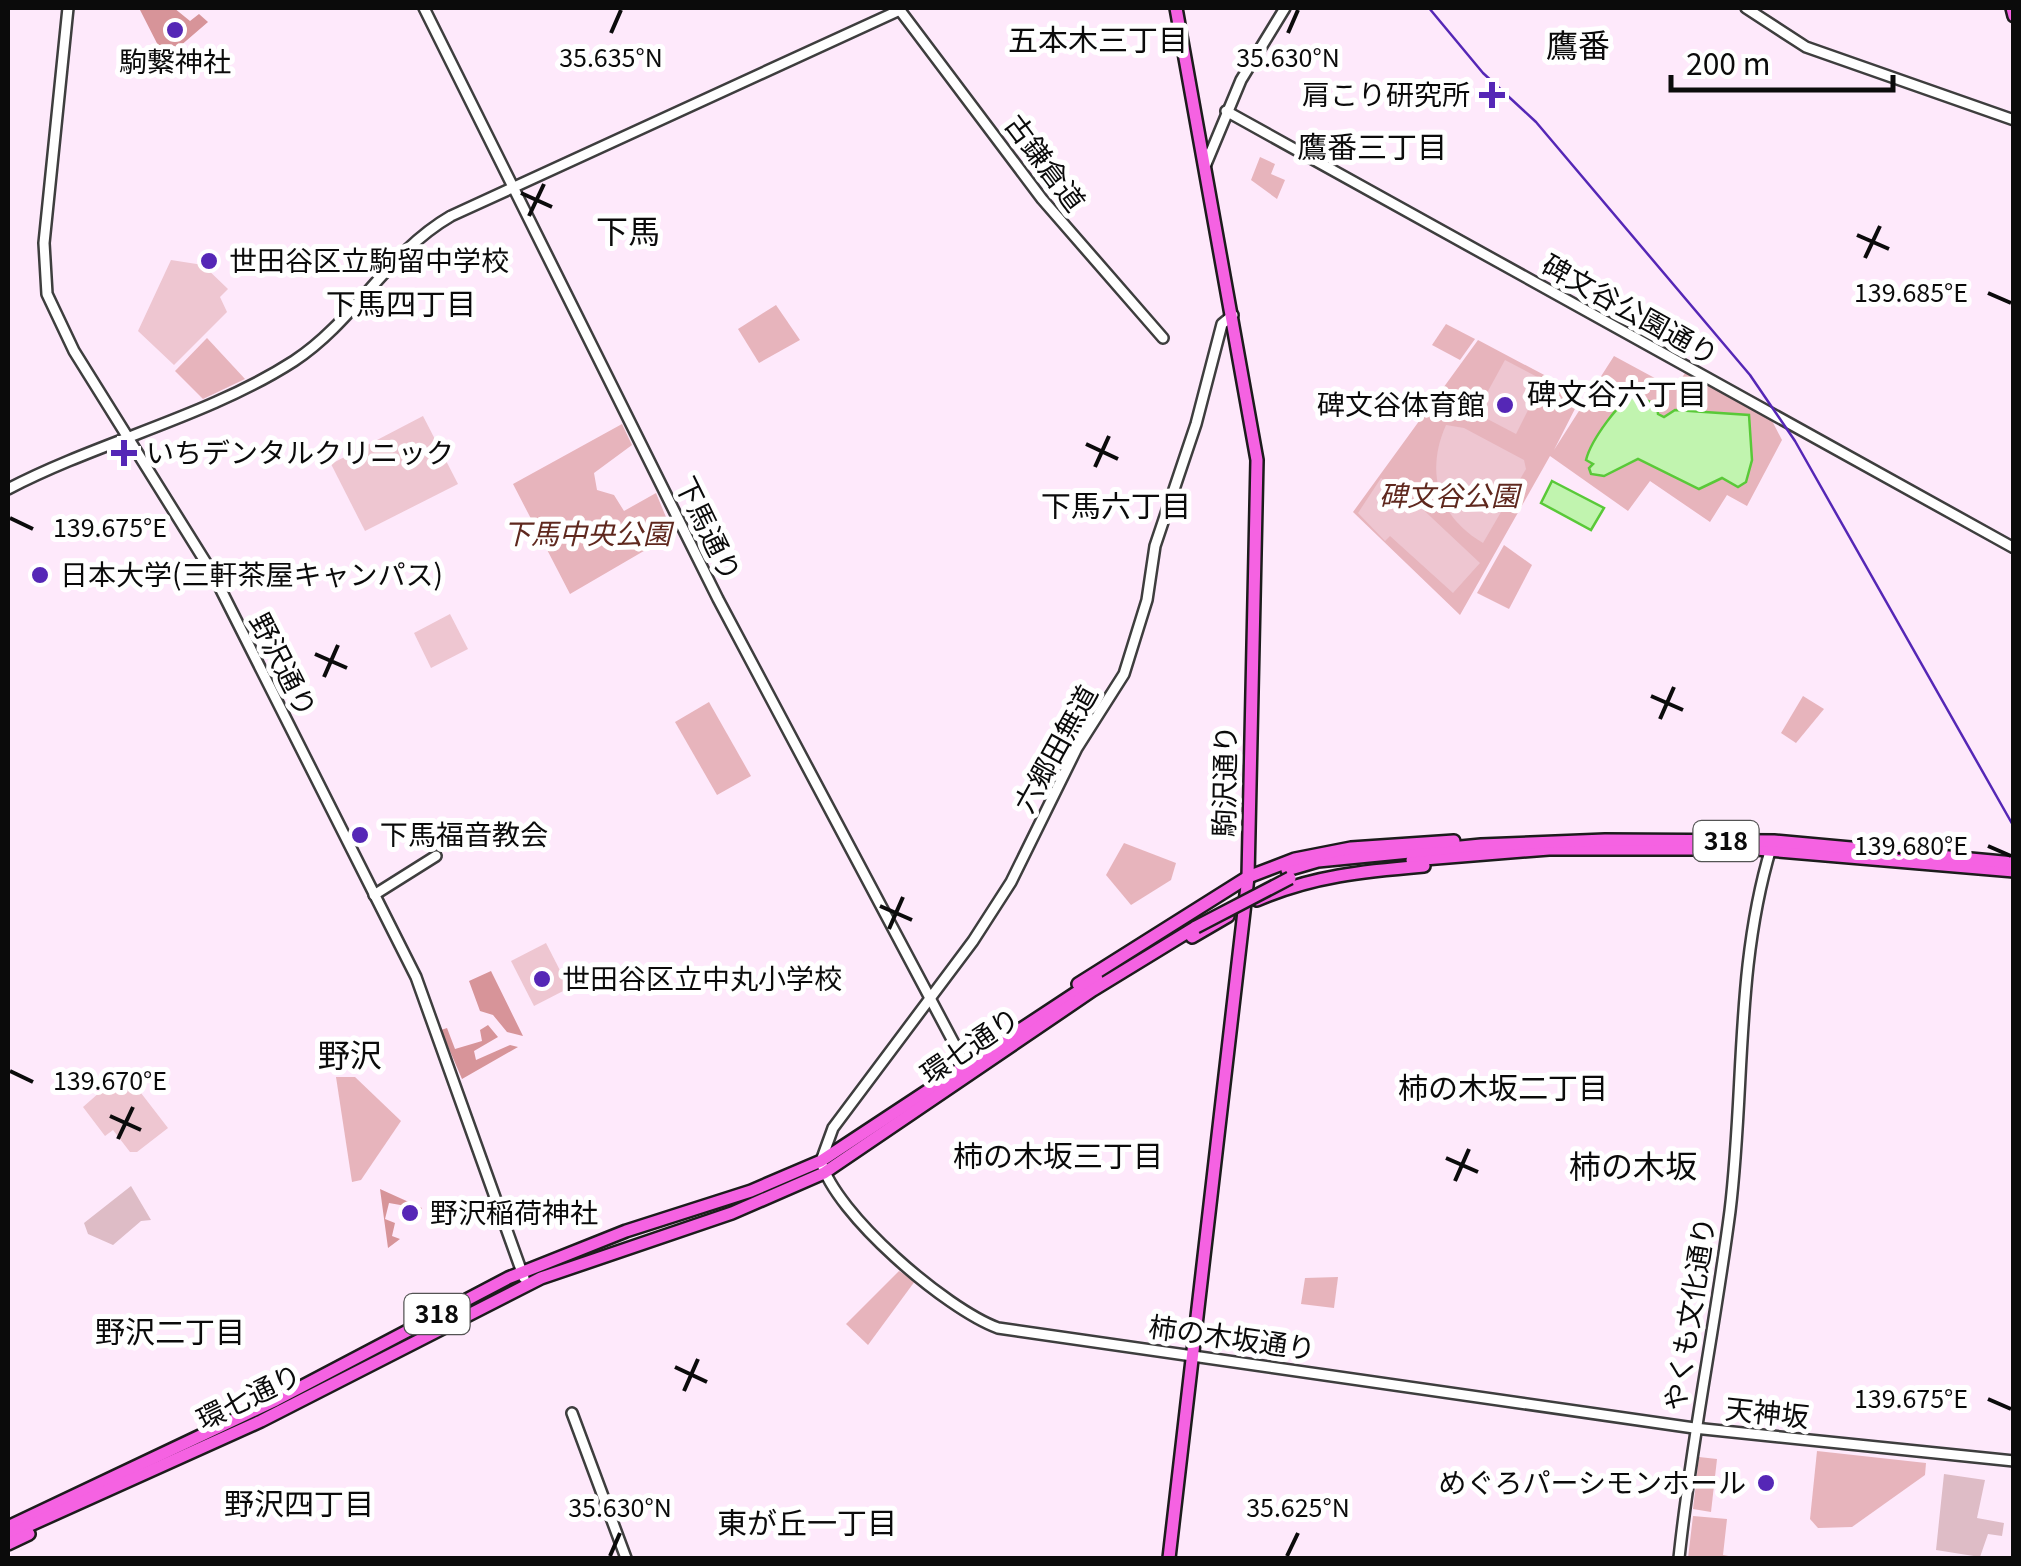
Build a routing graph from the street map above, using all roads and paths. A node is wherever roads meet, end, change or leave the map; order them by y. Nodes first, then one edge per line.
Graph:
1 (68, 8) edge
2 (424, 8) edge
3 (1176, 8) edge
4 (1285, 8) edge
5 (1746, 8) edge
6 (2012, 8) edge
7 (899, 9) edge
8 (2014, 16) edge
9 (1226, 111) junction
10 (2014, 120) edge
11 (1206, 164) junction
12 (513, 188) junction
13 (1234, 315) junction
14 (1163, 338) dead end
15 (128, 438) junction
16 (8, 488) edge
17 (2014, 548) edge
18 (1772, 846) junction
19 (1477, 850) junction
20 (436, 856) dead end
21 (2014, 859) edge
22 (1970, 863) junction
23 (2014, 874) edge
24 (1248, 877) junction
25 (374, 896) junction
26 (1210, 900) junction
27 (1245, 907) junction
28 (1220, 920) junction
29 (1242, 936) junction
30 (929, 997) junction
31 (1073, 1000) junction
32 (965, 1064) junction
33 (822, 1167) junction
34 (521, 1272) junction
35 (526, 1286) junction
36 (1194, 1355) junction
37 (572, 1412) dead end
38 (1694, 1428) junction
39 (2014, 1461) edge
40 (68, 1504) junction
41 (8, 1519) edge
42 (8, 1526) edge
43 (8, 1535) edge
44 (8, 1544) edge
45 (626, 1558) edge
46 (1169, 1558) edge
47 (1678, 1558) edge

1 - 15 street, 野沢通り
2 - 12 street, 下馬通り
3 - 11 main road, 駒沢通り
4 - 9 street
5 - 10 street
6 - 8 main road
7 - 12 street
7 - 14 street, 古鎌倉道
9 - 11 street
9 - 17 street, 碑文谷公園通り
11 - 13 main road, 駒沢通り
12 - 15 street
12 - 30 street, 下馬通り
13 - 24 main road, 駒沢通り
13 - 30 street, 六郷田無道
15 - 16 street
15 - 25 street, 野沢通り
18 - 19 main road, 環七通り / 318
18 - 22 main road, 環七通り / 318
18 - 38 street, やくも文化通り
19 - 24 main road
19 - 27 main road
19 - 31 main road, 環七通り / 318, bridge
20 - 25 street
21 - 22 main road
22 - 23 main road, 環七通り / 318
24 - 26 main road
24 - 27 main road, 駒沢通り
25 - 34 street, 野沢通り
26 - 28 main road
26 - 31 main road
27 - 28 main road
27 - 29 main road, 駒沢通り
28 - 29 main road
28 - 31 main road
29 - 36 main road, 駒沢通り
30 - 32 street, 下馬通り
30 - 33 street, 六郷田無道
31 - 32 main road, 環七通り / 318
31 - 33 main road, 環七通り / 318
32 - 33 main road, 環七通り / 318
33 - 34 main road, 環七通り / 318
33 - 35 main road, 環七通り / 318
33 - 36 street, 柿の木坂通り
34 - 35 street, 野沢通り
34 - 40 main road, 環七通り / 318
35 - 40 main road, 環七通り / 318
36 - 38 street, 柿の木坂通り
36 - 46 main road, 駒沢通り
37 - 45 street
38 - 39 street, 天神坂
38 - 47 street, やくも文化通り
40 - 41 main road
40 - 42 main road, 環七通り / 318
40 - 43 main road, 環七通り / 318
40 - 44 main road

